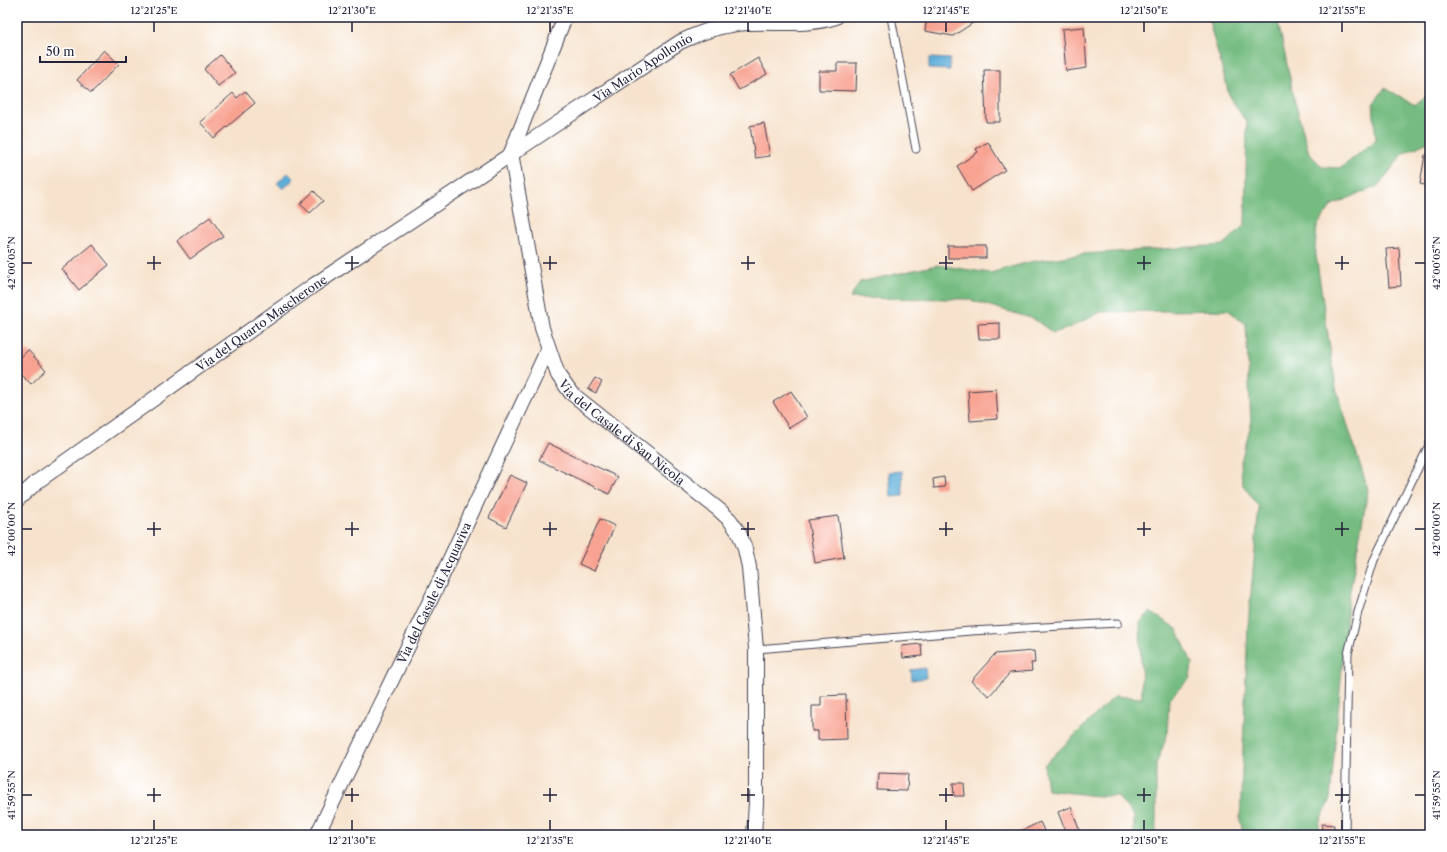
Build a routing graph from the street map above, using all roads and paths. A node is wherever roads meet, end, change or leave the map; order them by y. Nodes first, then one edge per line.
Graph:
1 (565, 17) edge
2 (836, 17) edge
3 (890, 17) edge
4 (916, 148) dead end
5 (511, 153) junction
6 (548, 349) junction
7 (1430, 442) edge
8 (17, 500) edge
9 (1118, 624) dead end
10 (756, 649) junction
11 (1345, 833) dead end
12 (317, 835) edge
13 (754, 835) edge

1 - 5 street
2 - 5 street, Via Mario Apollonio
3 - 4 lane
5 - 6 street, Via del Casale di San Nicola
5 - 8 street, Via del Quarto Mascherone
6 - 10 street, Via del Casale di San Nicola
6 - 12 street, Via del Casale di Acquaviva
7 - 11 lane
9 - 10 lane
10 - 13 street, Via del Casale di San Nicola

